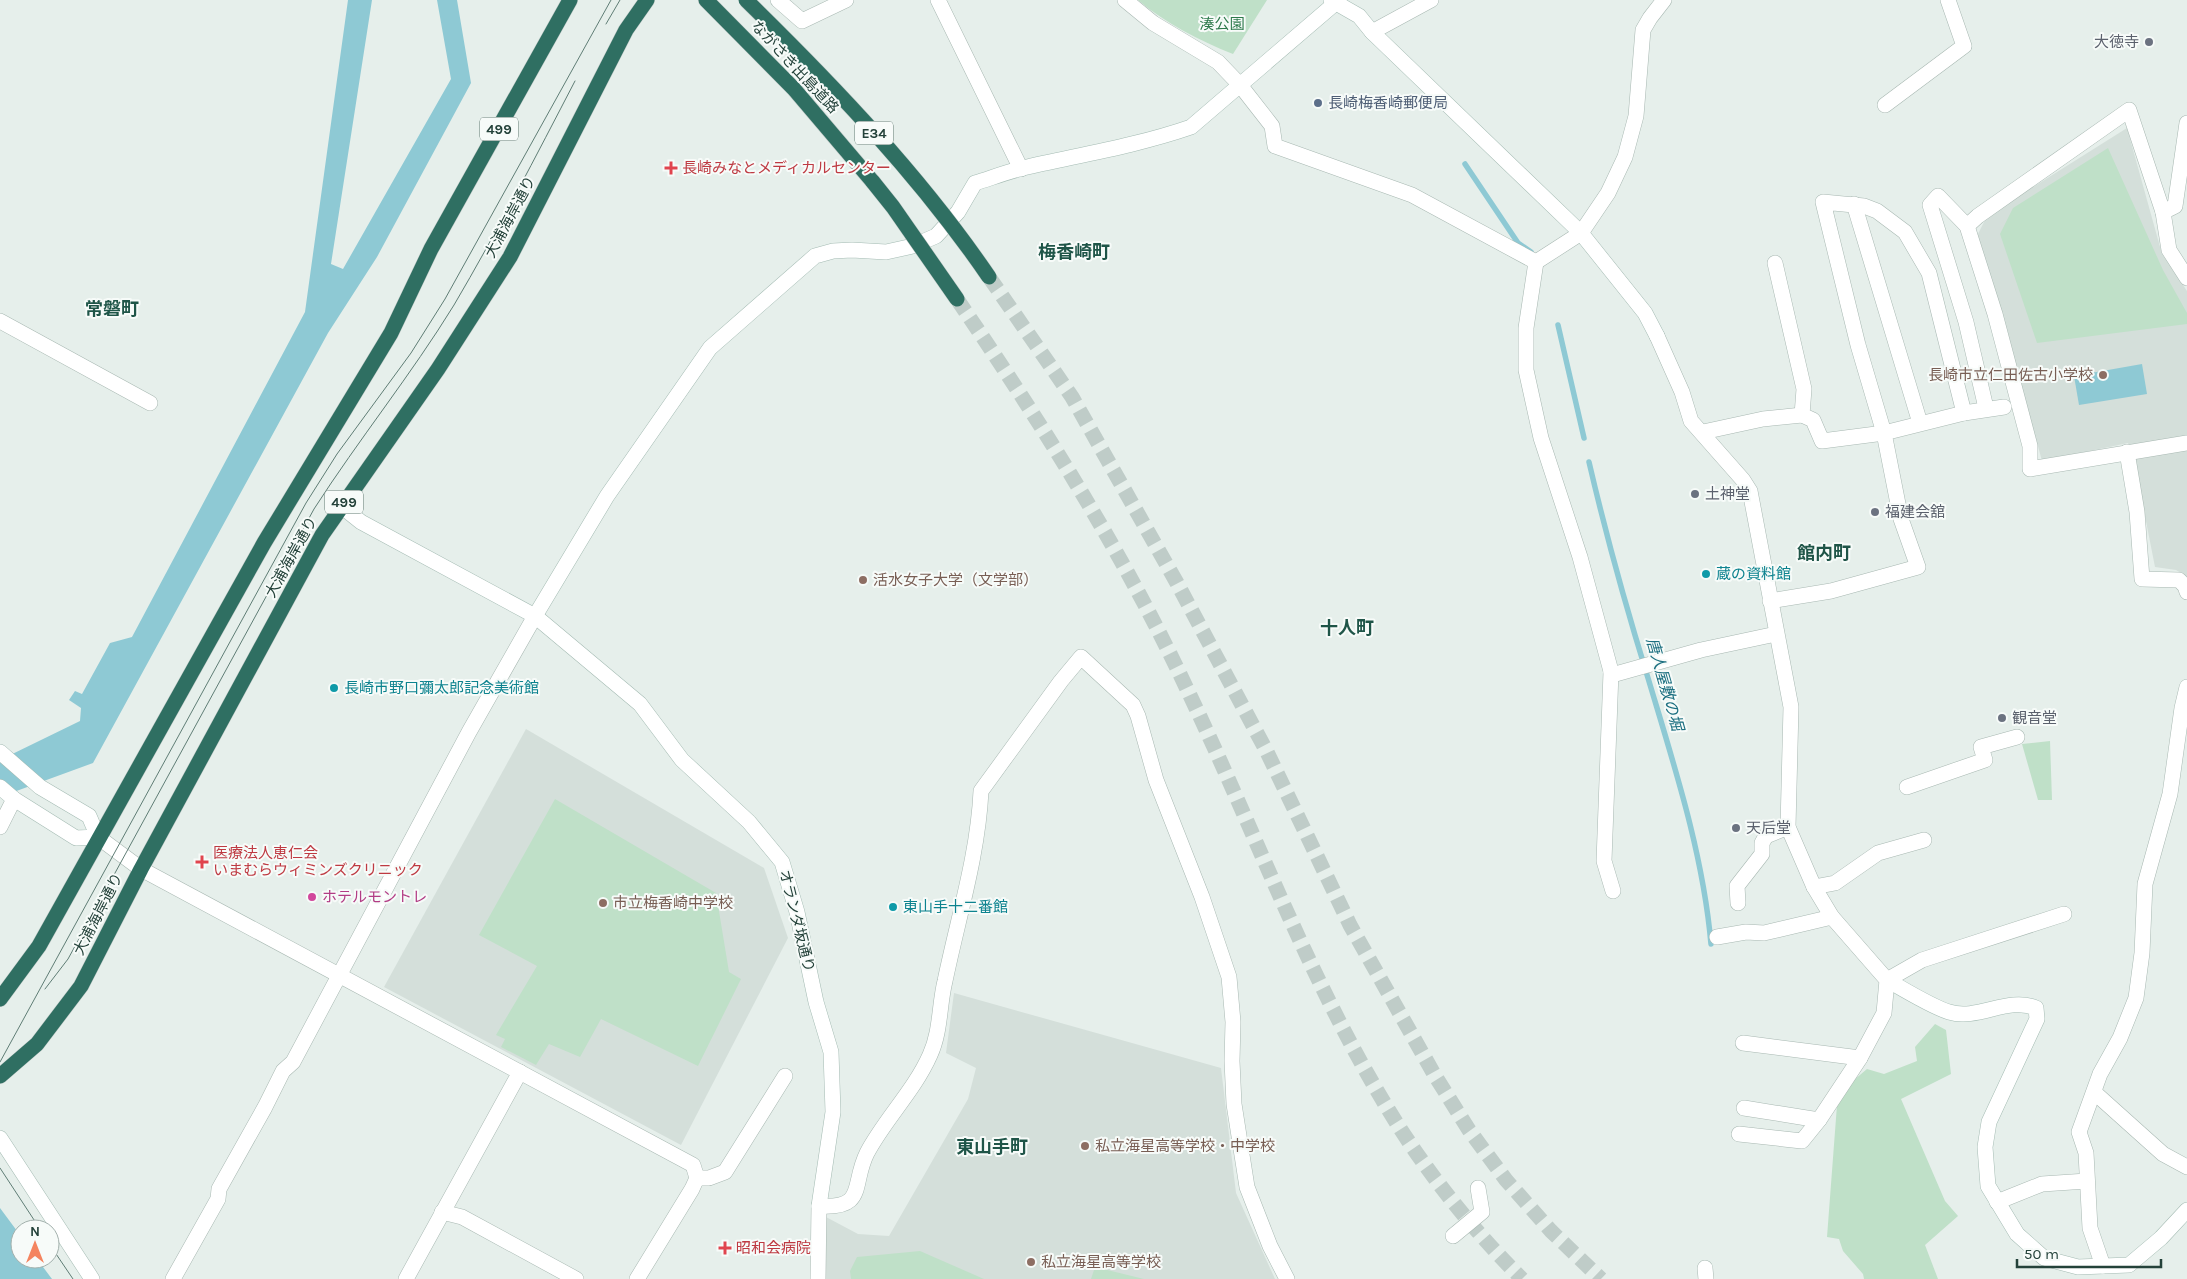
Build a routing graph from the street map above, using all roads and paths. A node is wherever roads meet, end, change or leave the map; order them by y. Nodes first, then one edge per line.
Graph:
1 (694, 0) edge
2 (746, 0) edge
3 (778, 0) edge
4 (846, 0) edge
5 (938, 0) edge
6 (1125, 0) edge
7 (1431, 0) edge
8 (1664, 0) edge
9 (1948, 0) edge
10 (649, 1) edge
11 (1336, 1) edge
12 (572, 2) edge
13 (709, 2) edge
14 (1372, 32) junction
15 (1240, 85) junction
16 (1885, 105) dead end
17 (2187, 123) edge
18 (1021, 169) junction
19 (1854, 204) junction
20 (2163, 212) junction
21 (1967, 226) junction
22 (1580, 233) junction
23 (1536, 262) junction
24 (1775, 263) dead end
25 (989, 277) tunnel mouth
26 (2187, 278) edge
27 (957, 299) tunnel mouth
28 (0, 321) edge
29 (150, 403) dead end
30 (2004, 407) dead end
31 (1986, 408) junction
32 (1964, 413) junction
33 (1802, 415) junction
34 (1920, 423) junction
35 (1703, 432) junction
36 (1884, 433) junction
37 (2187, 443) edge
38 (2126, 452) junction
39 (341, 506) junction
40 (2186, 588) edge
41 (1770, 601) junction
42 (535, 616) junction
43 (1776, 634) junction
44 (1611, 672) junction
45 (2187, 687) edge
46 (2017, 738) dead end
47 (0, 752) edge
48 (0, 787) edge
49 (1907, 787) dead end
50 (14, 799) junction
51 (1788, 826) junction
52 (0, 827) edge
53 (98, 837) junction
54 (1924, 840) dead end
55 (141, 870) junction
56 (1814, 887) junction
57 (1613, 891) dead end
58 (1738, 903) dead end
59 (2064, 914) dead end
60 (1832, 917) junction
61 (1717, 937) dead end
62 (339, 975) junction
63 (1887, 980) junction
64 (0, 999) edge
65 (1743, 1043) dead end
66 (1860, 1058) junction
67 (520, 1072) junction
68 (0, 1076) edge
69 (785, 1076) dead end
70 (2094, 1093) junction
71 (1744, 1108) dead end
72 (1819, 1120) junction
73 (1739, 1134) dead end
74 (0, 1138) edge
75 (2187, 1167) edge
76 (697, 1178) junction
77 (2087, 1181) junction
78 (1478, 1188) dead end
79 (1997, 1202) junction
80 (819, 1206) junction
81 (2187, 1210) edge
82 (442, 1212) junction
83 (1453, 1236) dead end
84 (2103, 1266) junction
85 (92, 1279) edge
86 (174, 1279) edge
87 (406, 1279) edge
88 (576, 1279) edge
89 (637, 1279) edge
90 (818, 1279) edge
91 (1287, 1279) edge

1 - 13 highway
2 - 25 highway, ながさき出島道路 / E34, bridge
3 - 4 street
5 - 18 street
6 - 15 street
7 - 14 street
8 - 22 street
9 - 16 street
10 - 39 highway, 大浦海岸通り / 499
11 - 14 street
11 - 15 street
12 - 53 highway, 大浦海岸通り / 499
13 - 27 highway, ながさき出島道路 / E34, bridge
14 - 22 street
15 - 18 street
15 - 23 street
17 - 20 street
18 - 42 street
19 - 32 street
19 - 34 street
19 - 36 street
20 - 21 street
20 - 26 street
21 - 31 street
21 - 38 street
22 - 23 street
22 - 35 street
23 - 44 street
24 - 33 street
28 - 29 street
30 - 31 street
31 - 32 street
32 - 34 street
33 - 35 street
33 - 36 street
34 - 36 street
35 - 41 street
36 - 41 street
37 - 38 street
38 - 40 street
39 - 42 street, オランダ坂通り
39 - 55 highway, 大浦海岸通り / 499
41 - 43 street
42 - 62 street
42 - 80 street, オランダ坂通り
43 - 44 street
43 - 51 street
44 - 57 street
45 - 70 street
46 - 49 street
47 - 53 street
48 - 50 street
50 - 52 street
50 - 53 street
51 - 56 street
51 - 58 street
53 - 55 street
53 - 64 highway, 大浦海岸通り / 499
54 - 56 street
55 - 62 street
55 - 68 highway, 大浦海岸通り / 499
56 - 60 street
59 - 63 street
60 - 61 street
60 - 63 street
62 - 67 street
62 - 86 street
63 - 66 street
63 - 79 street
65 - 66 street
66 - 72 street
67 - 76 street
67 - 82 street
69 - 76 street
70 - 75 street
70 - 77 street
71 - 72 street
72 - 73 street
74 - 85 street
76 - 89 street
77 - 79 street
77 - 84 street
78 - 83 street
79 - 84 street
80 - 90 street, オランダ坂通り
80 - 91 street
81 - 84 street
82 - 87 street
82 - 88 street

